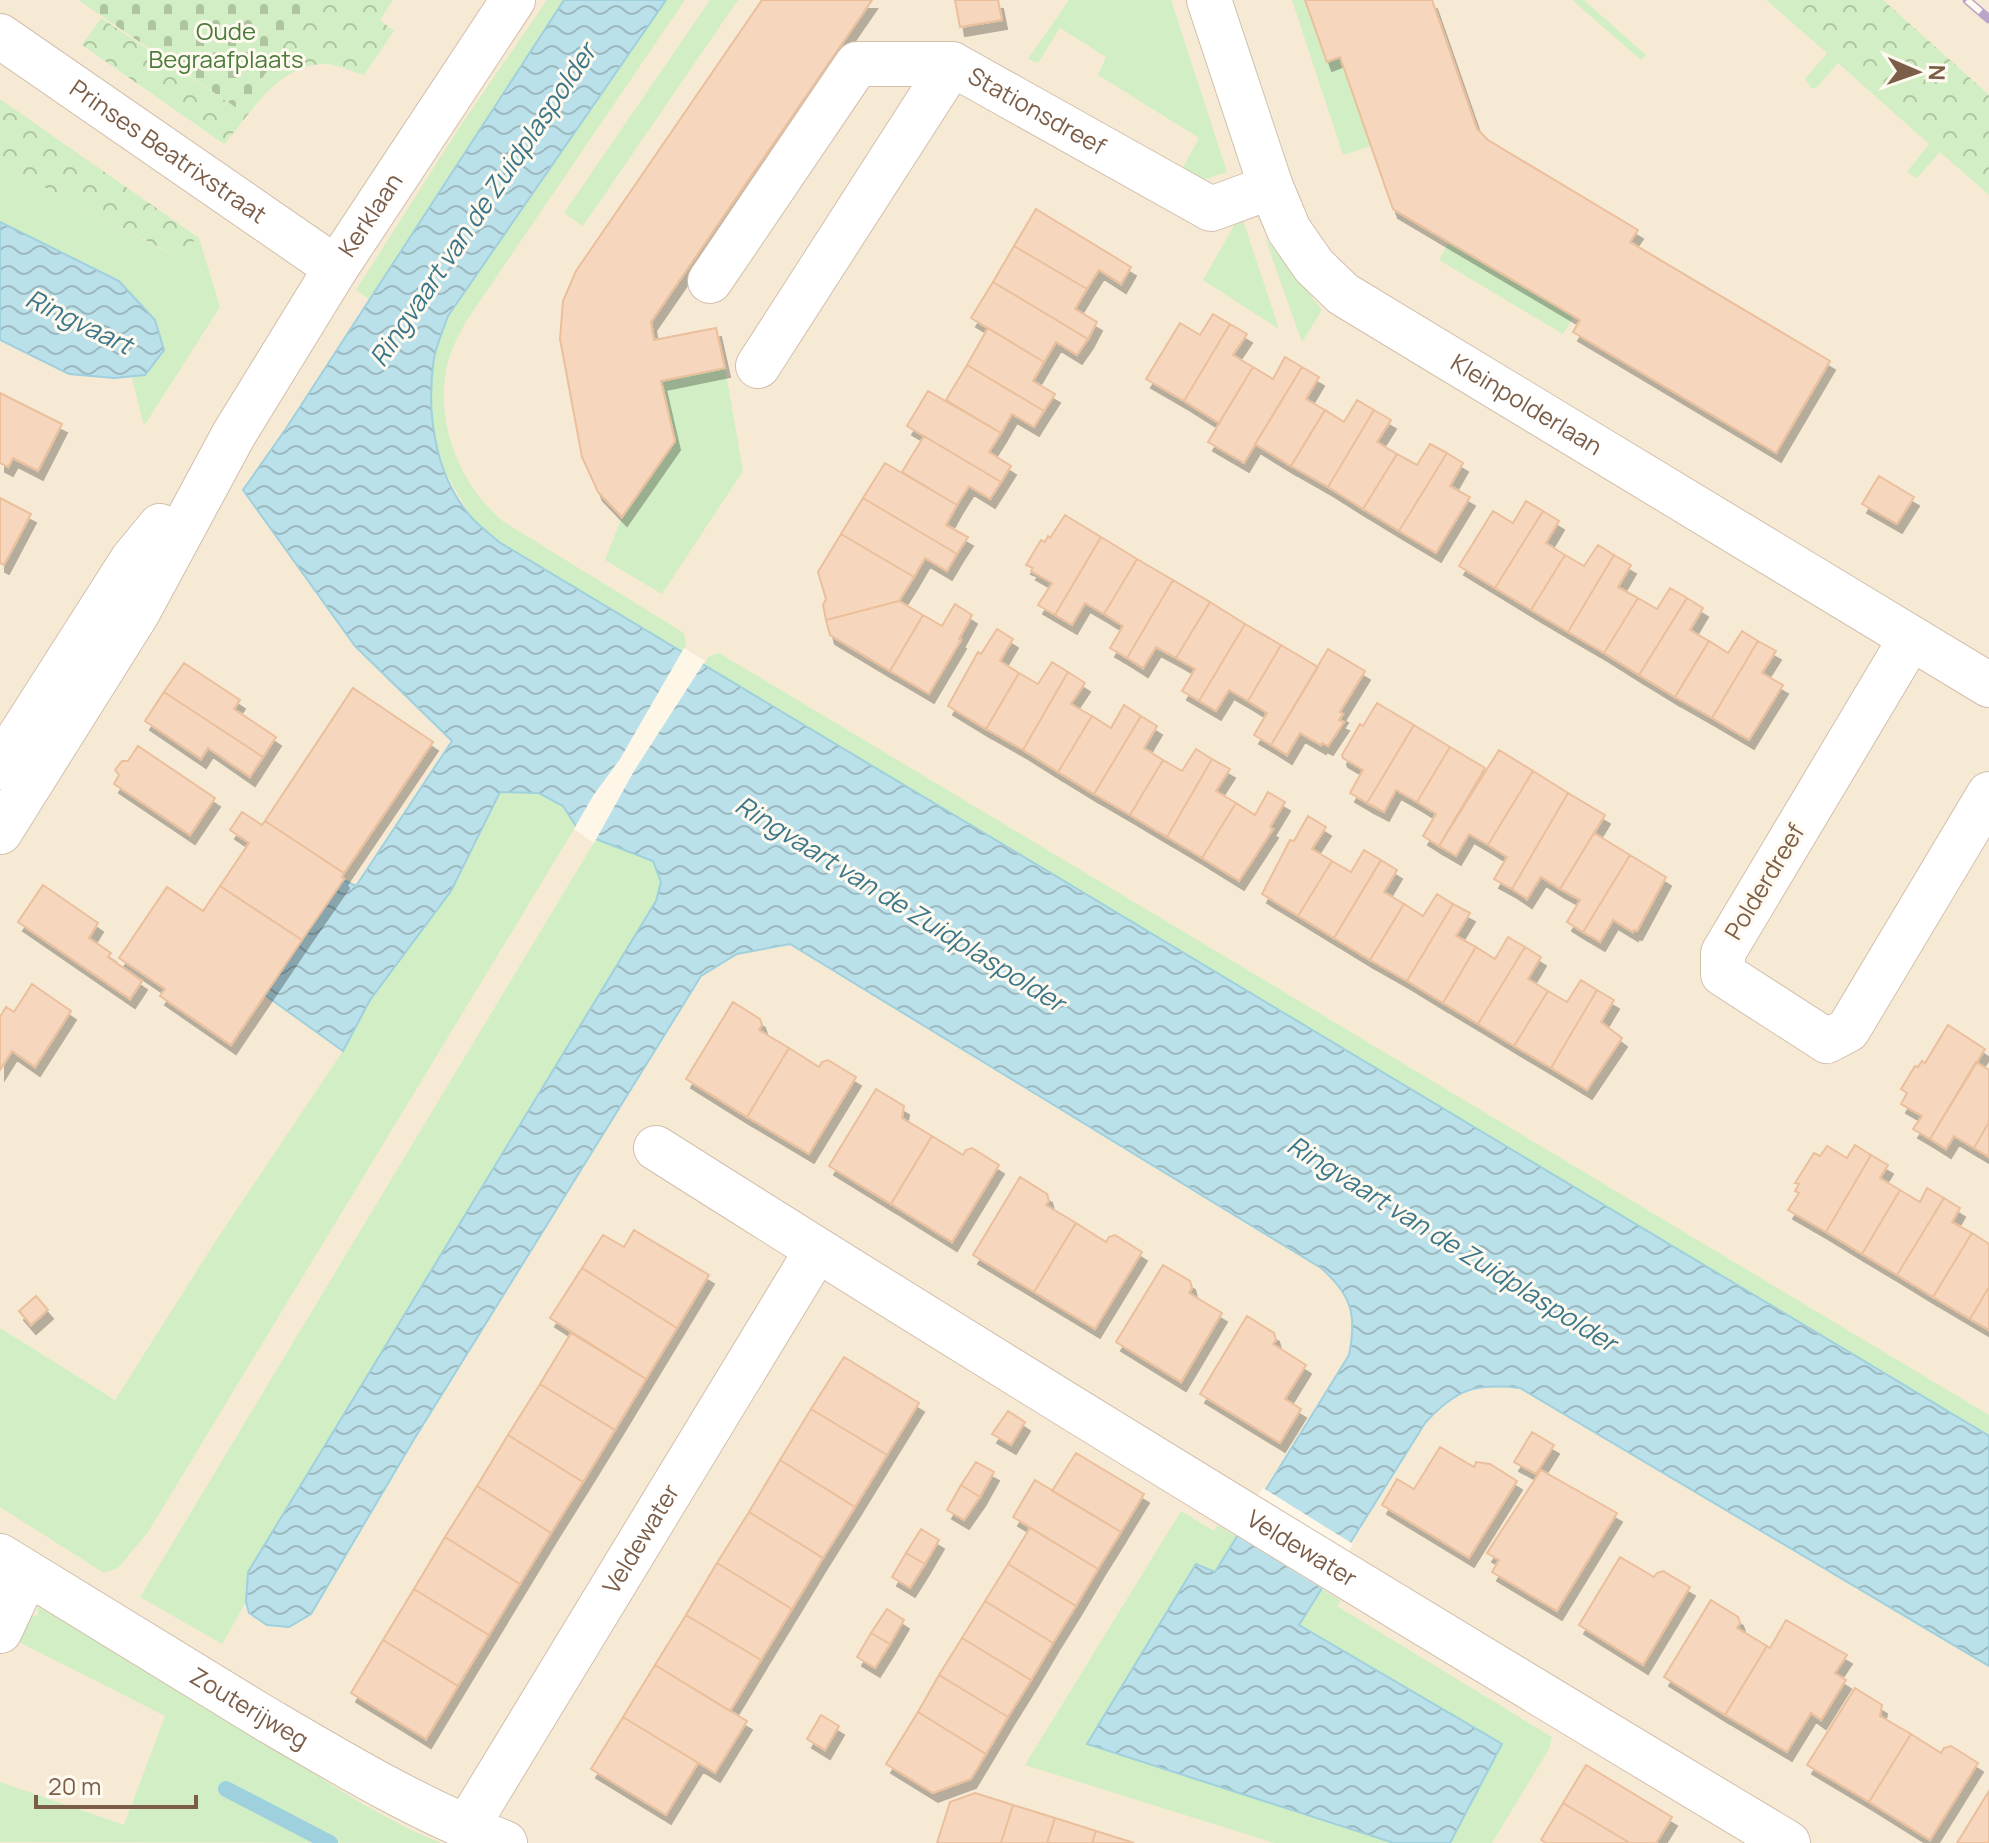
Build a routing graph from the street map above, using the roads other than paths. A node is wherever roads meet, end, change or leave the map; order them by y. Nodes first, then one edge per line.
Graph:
1 (513, 0) edge
2 (1209, 0) edge
3 (0, 36) edge
4 (952, 64) junction
5 (1271, 187) junction
6 (336, 268) junction
7 (710, 281) dead end
8 (758, 366) dead end
9 (234, 434) junction
10 (1911, 638) junction
11 (1989, 685) edge
12 (0, 767) edge
13 (1989, 794) edge
14 (0, 832) edge
15 (656, 1148) dead end
16 (817, 1250) junction
17 (13, 1564) edge
18 (0, 1631) edge
19 (486, 1836) edge
20 (1788, 1843) edge

1 - 6 street, Kerklaan
2 - 5 street, Kleinpolderlaan
3 - 6 street, Prinses Beatrixstraat
4 - 5 street, Stationsdreef
4 - 7 street
4 - 8 street, Stationsdreef
5 - 10 street, Kleinpolderlaan
6 - 9 street, Kerklaan
9 - 12 street, Kerklaan
9 - 14 street, Kerklaan
10 - 11 street, Kleinpolderlaan
10 - 13 street, Polderdreef
15 - 16 street, Veldewater
16 - 19 street, Veldewater
16 - 20 street, Veldewater
17 - 18 street
17 - 19 street, Zouterijweg

